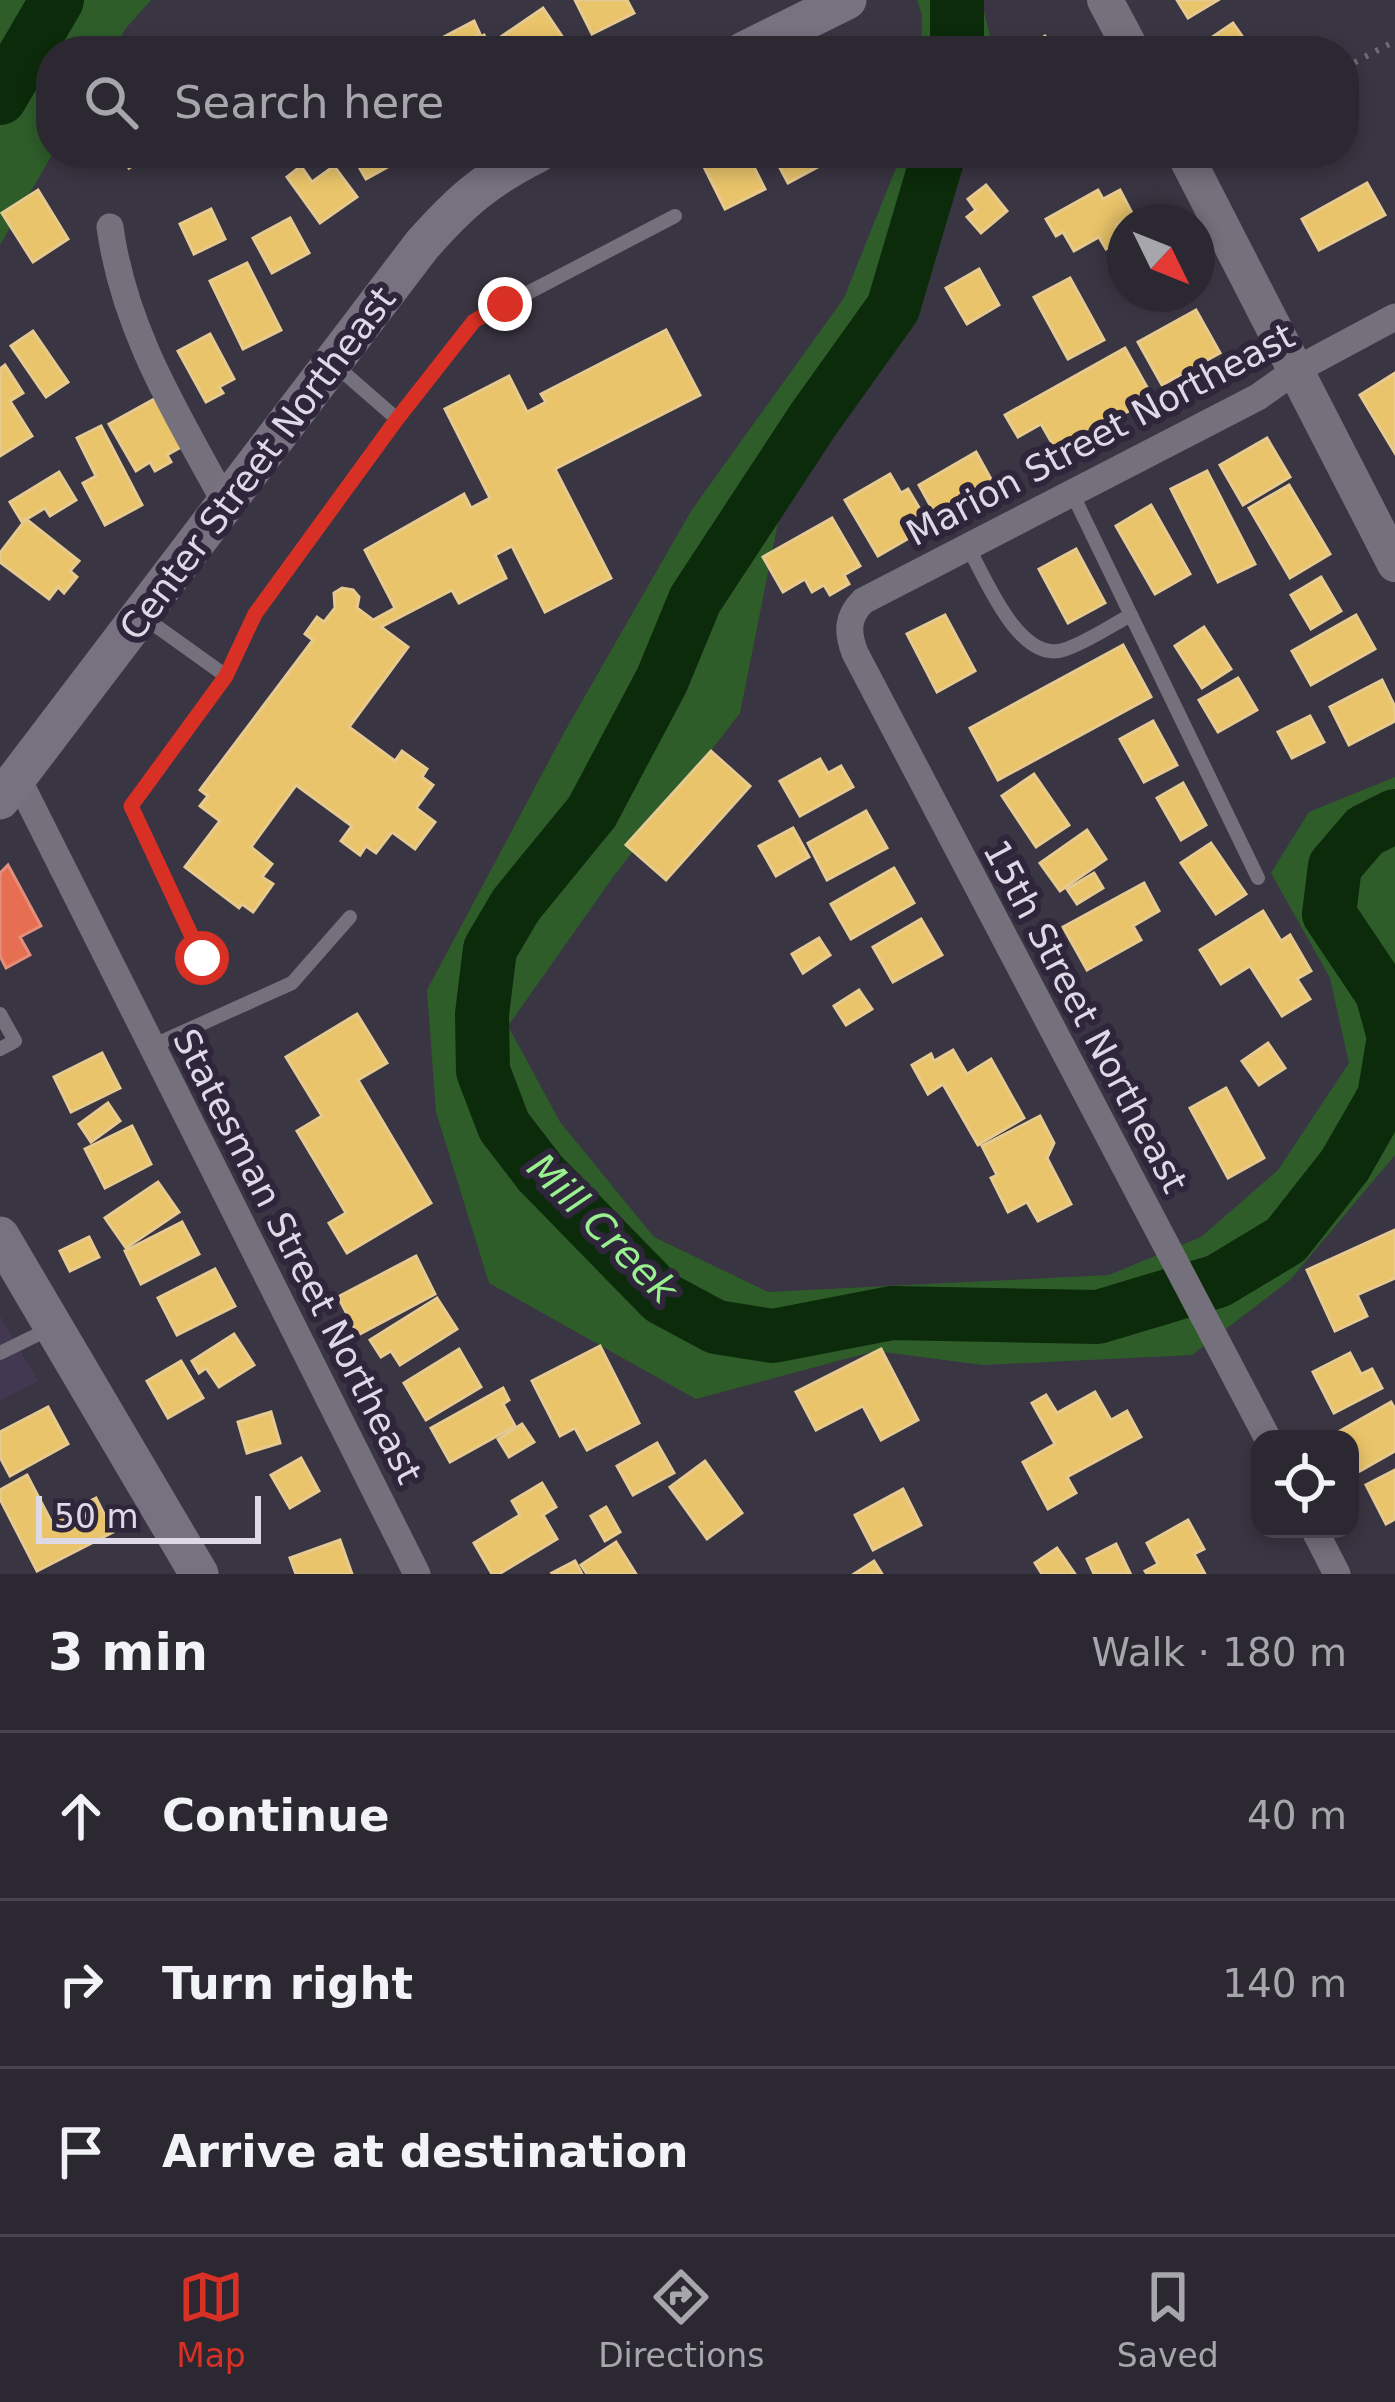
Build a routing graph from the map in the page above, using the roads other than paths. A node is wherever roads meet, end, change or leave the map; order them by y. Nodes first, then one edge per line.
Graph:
1 (847, 0) edge
2 (1105, 0) edge
3 (774, 36) edge
4 (1124, 36) edge
5 (507, 168) edge
6 (1192, 168) edge
7 (675, 215) dead end
8 (110, 227) dead end
9 (1395, 317) edge
10 (333, 363) junction
11 (1296, 370) junction
12 (397, 419) junction
13 (1072, 494) junction
14 (226, 504) junction
15 (968, 547) junction
16 (1395, 563) edge
17 (141, 615) junction
18 (1131, 615) junction
19 (849, 623) joint
20 (226, 676) junction
21 (8, 789) edge
22 (1258, 878) dead end
23 (350, 917) dead end
24 (202, 958) dead end
25 (0, 1014) edge
26 (152, 1046) junction
27 (0, 1049) edge
28 (1, 1242) edge
29 (53, 1327) junction
30 (0, 1353) edge
31 (1263, 1430) edge
32 (1319, 1538) edge
33 (199, 1574) edge
34 (417, 1574) edge
35 (1337, 1574) edge

1 - 3 main road
2 - 4 street
5 - 10 main road, Center Street Northeast
6 - 11 street
7 - 12 lane
8 - 14 street
9 - 11 street, Marion Street Northeast
10 - 12 lane
10 - 14 main road, Center Street Northeast
11 - 13 street, Marion Street Northeast
11 - 16 street
12 - 20 lane
13 - 15 street, Marion Street Northeast
13 - 18 lane
14 - 17 main road, Center Street Northeast
15 - 18 lane
15 - 19 street, Marion Street Northeast
17 - 20 lane
17 - 21 main road, Center Street Northeast
18 - 22 lane
19 - 31 street, 15th Street Northeast
20 - 24 lane
21 - 26 street, Statesman Street Northeast
23 - 26 lane
25 - 27 lane
26 - 34 street, Statesman Street Northeast
28 - 29 main road
29 - 30 lane
29 - 33 main road
32 - 35 street

